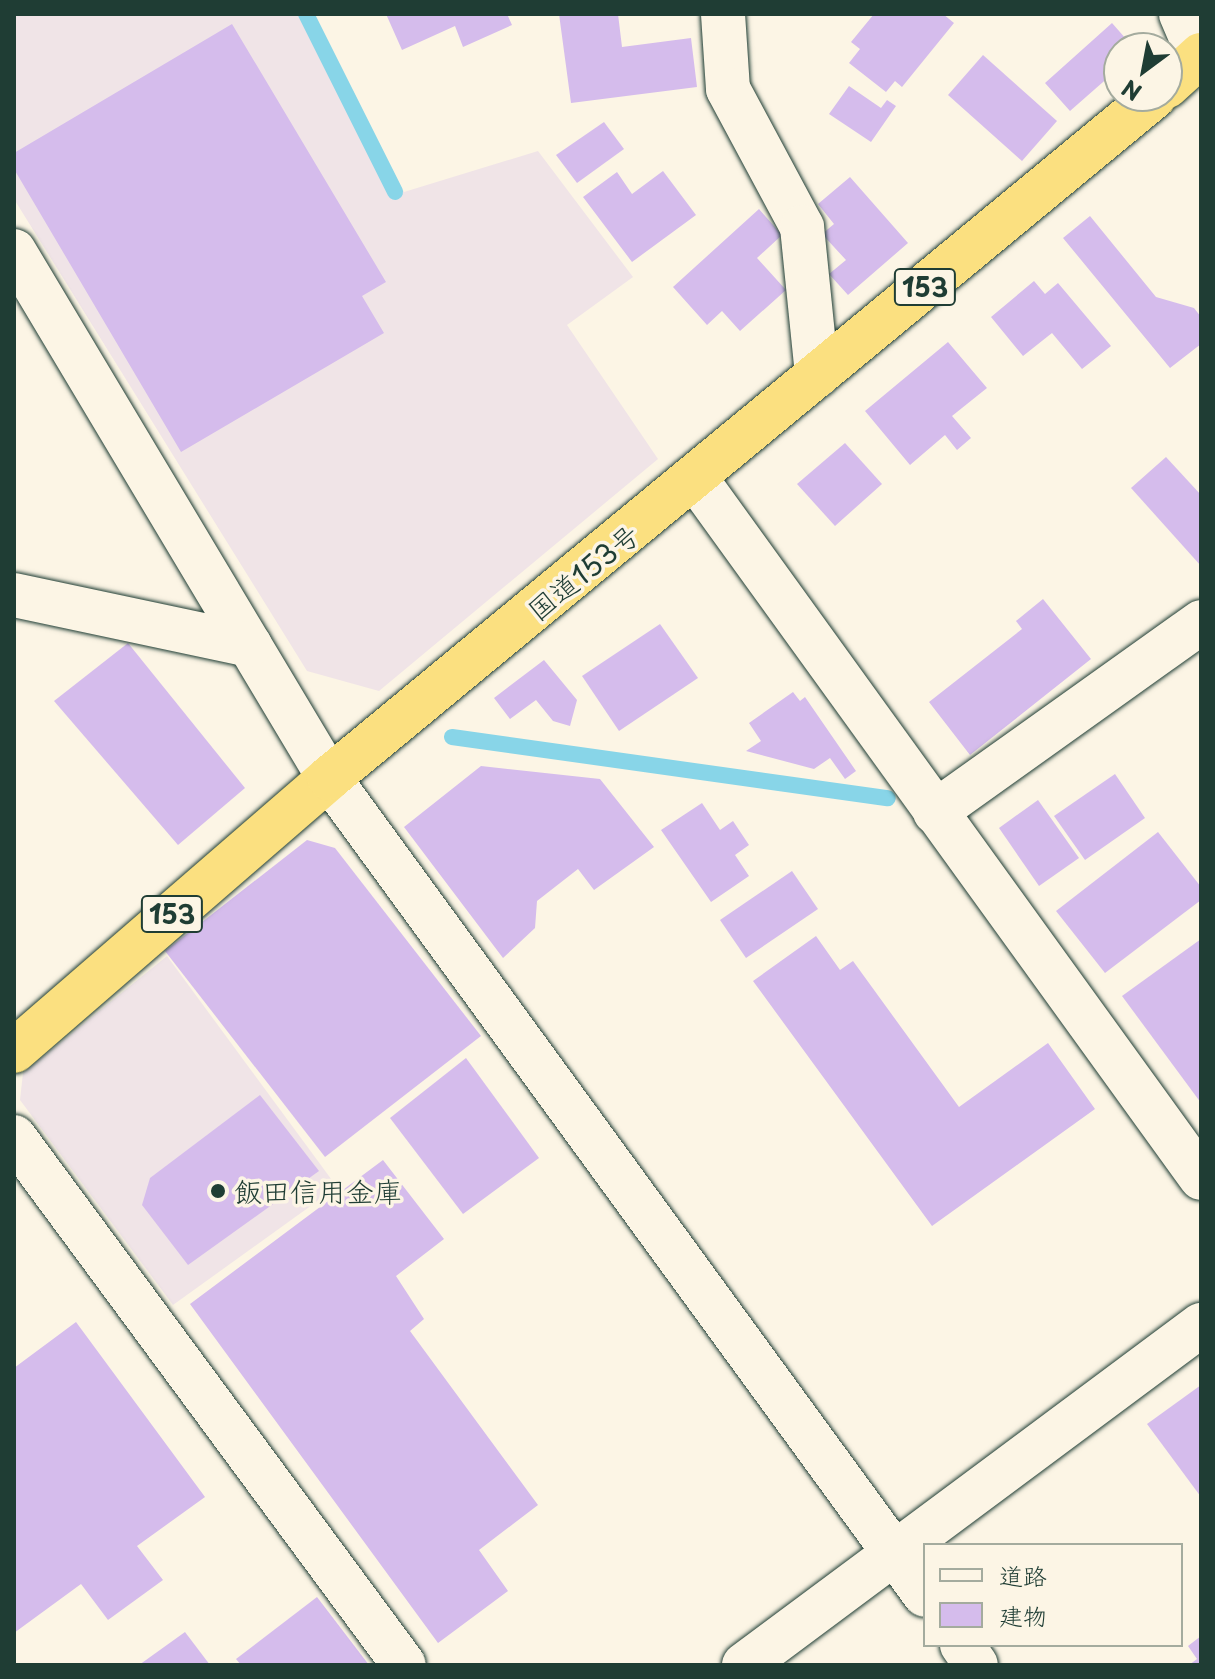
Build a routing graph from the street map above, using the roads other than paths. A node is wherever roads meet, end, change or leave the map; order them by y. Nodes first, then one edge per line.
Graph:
1 (723, 14) edge
2 (1181, 14) edge
3 (1192, 65) edge
4 (1136, 112) edge
5 (14, 251) edge
6 (817, 375) junction
7 (696, 479) junction
8 (14, 595) edge
9 (1201, 622) edge
10 (250, 645) junction
11 (329, 778) junction
12 (935, 812) junction
13 (14, 1051) edge
14 (14, 1137) edge
15 (1201, 1178) edge
16 (1201, 1325) edge
17 (896, 1555) junction
18 (923, 1592) edge
19 (963, 1647) edge
20 (404, 1665) edge
21 (744, 1665) edge
22 (976, 1665) edge

1 - 6 street
2 - 3 street
4 - 6 highway, 国道153号 / 153
5 - 10 street
6 - 7 highway, 国道153号 / 153
7 - 11 highway, 国道153号 / 153
7 - 12 street
8 - 10 street
9 - 12 street
10 - 11 street
11 - 13 highway, 国道153号 / 153
11 - 17 street
12 - 15 street
14 - 20 street
16 - 17 street
17 - 18 street
17 - 21 street
19 - 22 street

